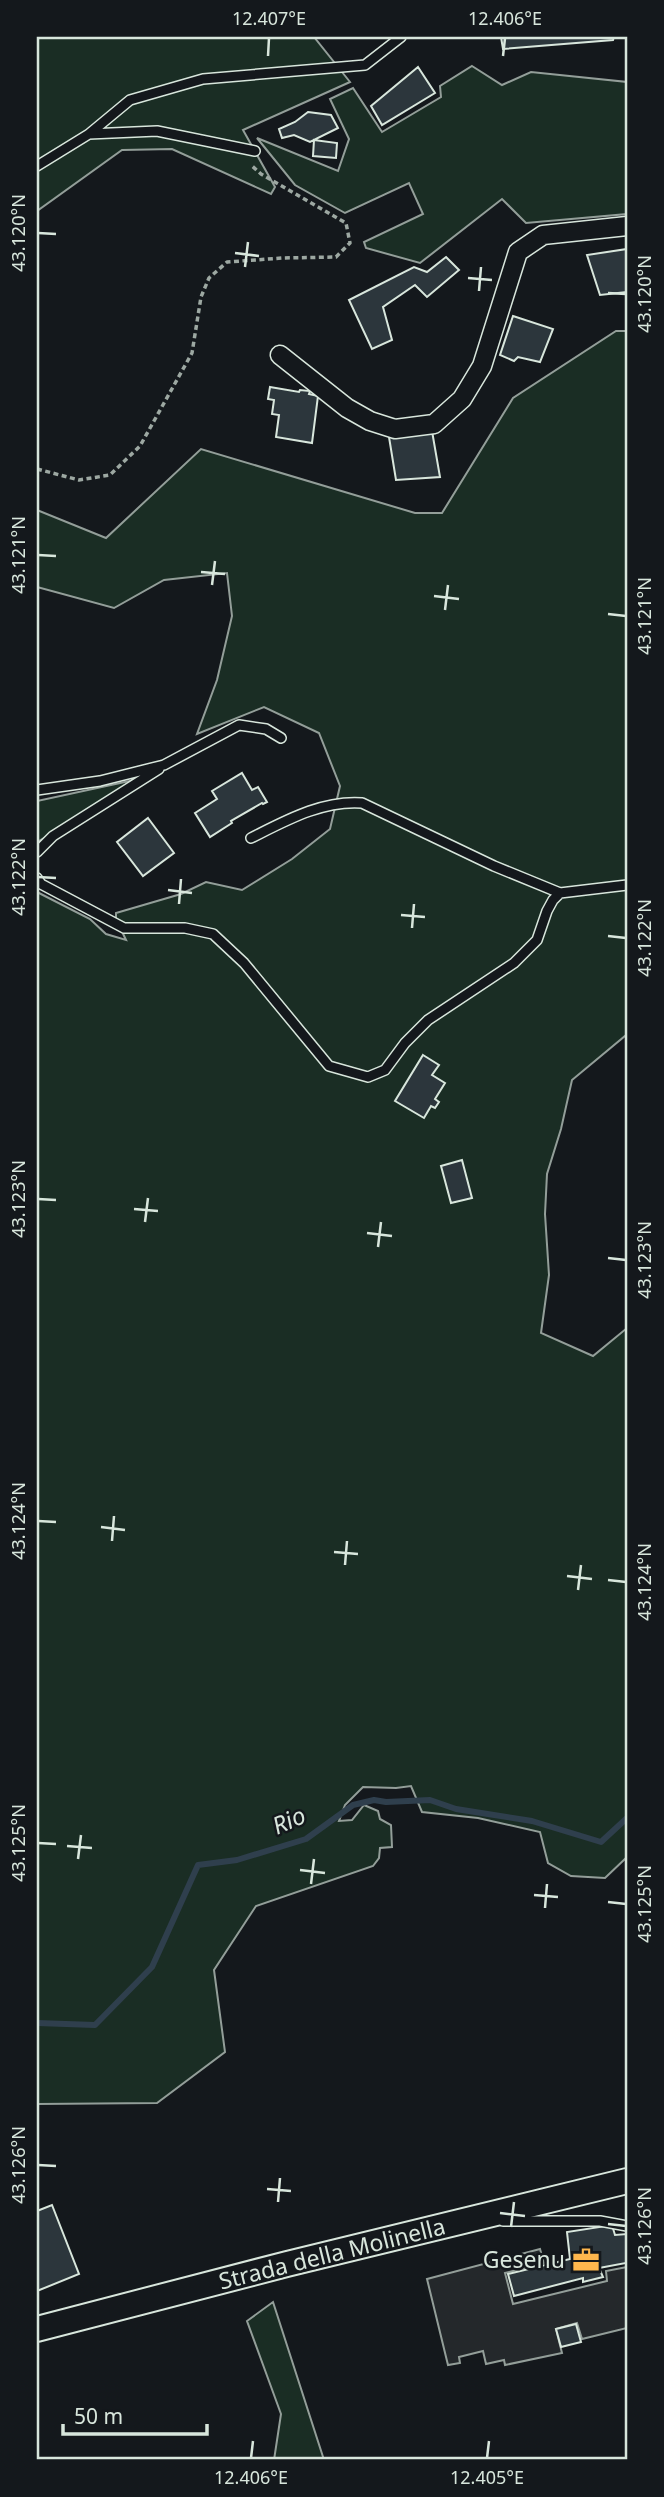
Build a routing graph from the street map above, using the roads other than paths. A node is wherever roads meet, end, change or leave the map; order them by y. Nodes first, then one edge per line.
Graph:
1 (401, 37) edge
2 (89, 134) junction
3 (256, 151) dead end
4 (37, 166) edge
5 (627, 226) edge
6 (280, 355) dead end
7 (281, 738) dead end
8 (164, 765) junction
9 (37, 790) edge
10 (251, 838) dead end
11 (37, 852) edge
12 (37, 878) edge
13 (627, 885) edge
14 (560, 892) junction
15 (627, 2181) edge
16 (472, 2219) junction
17 (627, 2226) edge
18 (37, 2329) edge

1 - 2 lane
2 - 3 lane
2 - 4 lane
5 - 6 street
7 - 8 lane
8 - 9 lane
8 - 11 lane
10 - 14 lane
12 - 14 lane
13 - 14 lane
15 - 16 main road, Strada della Molinella
16 - 17 lane
16 - 18 main road, Strada della Molinella

